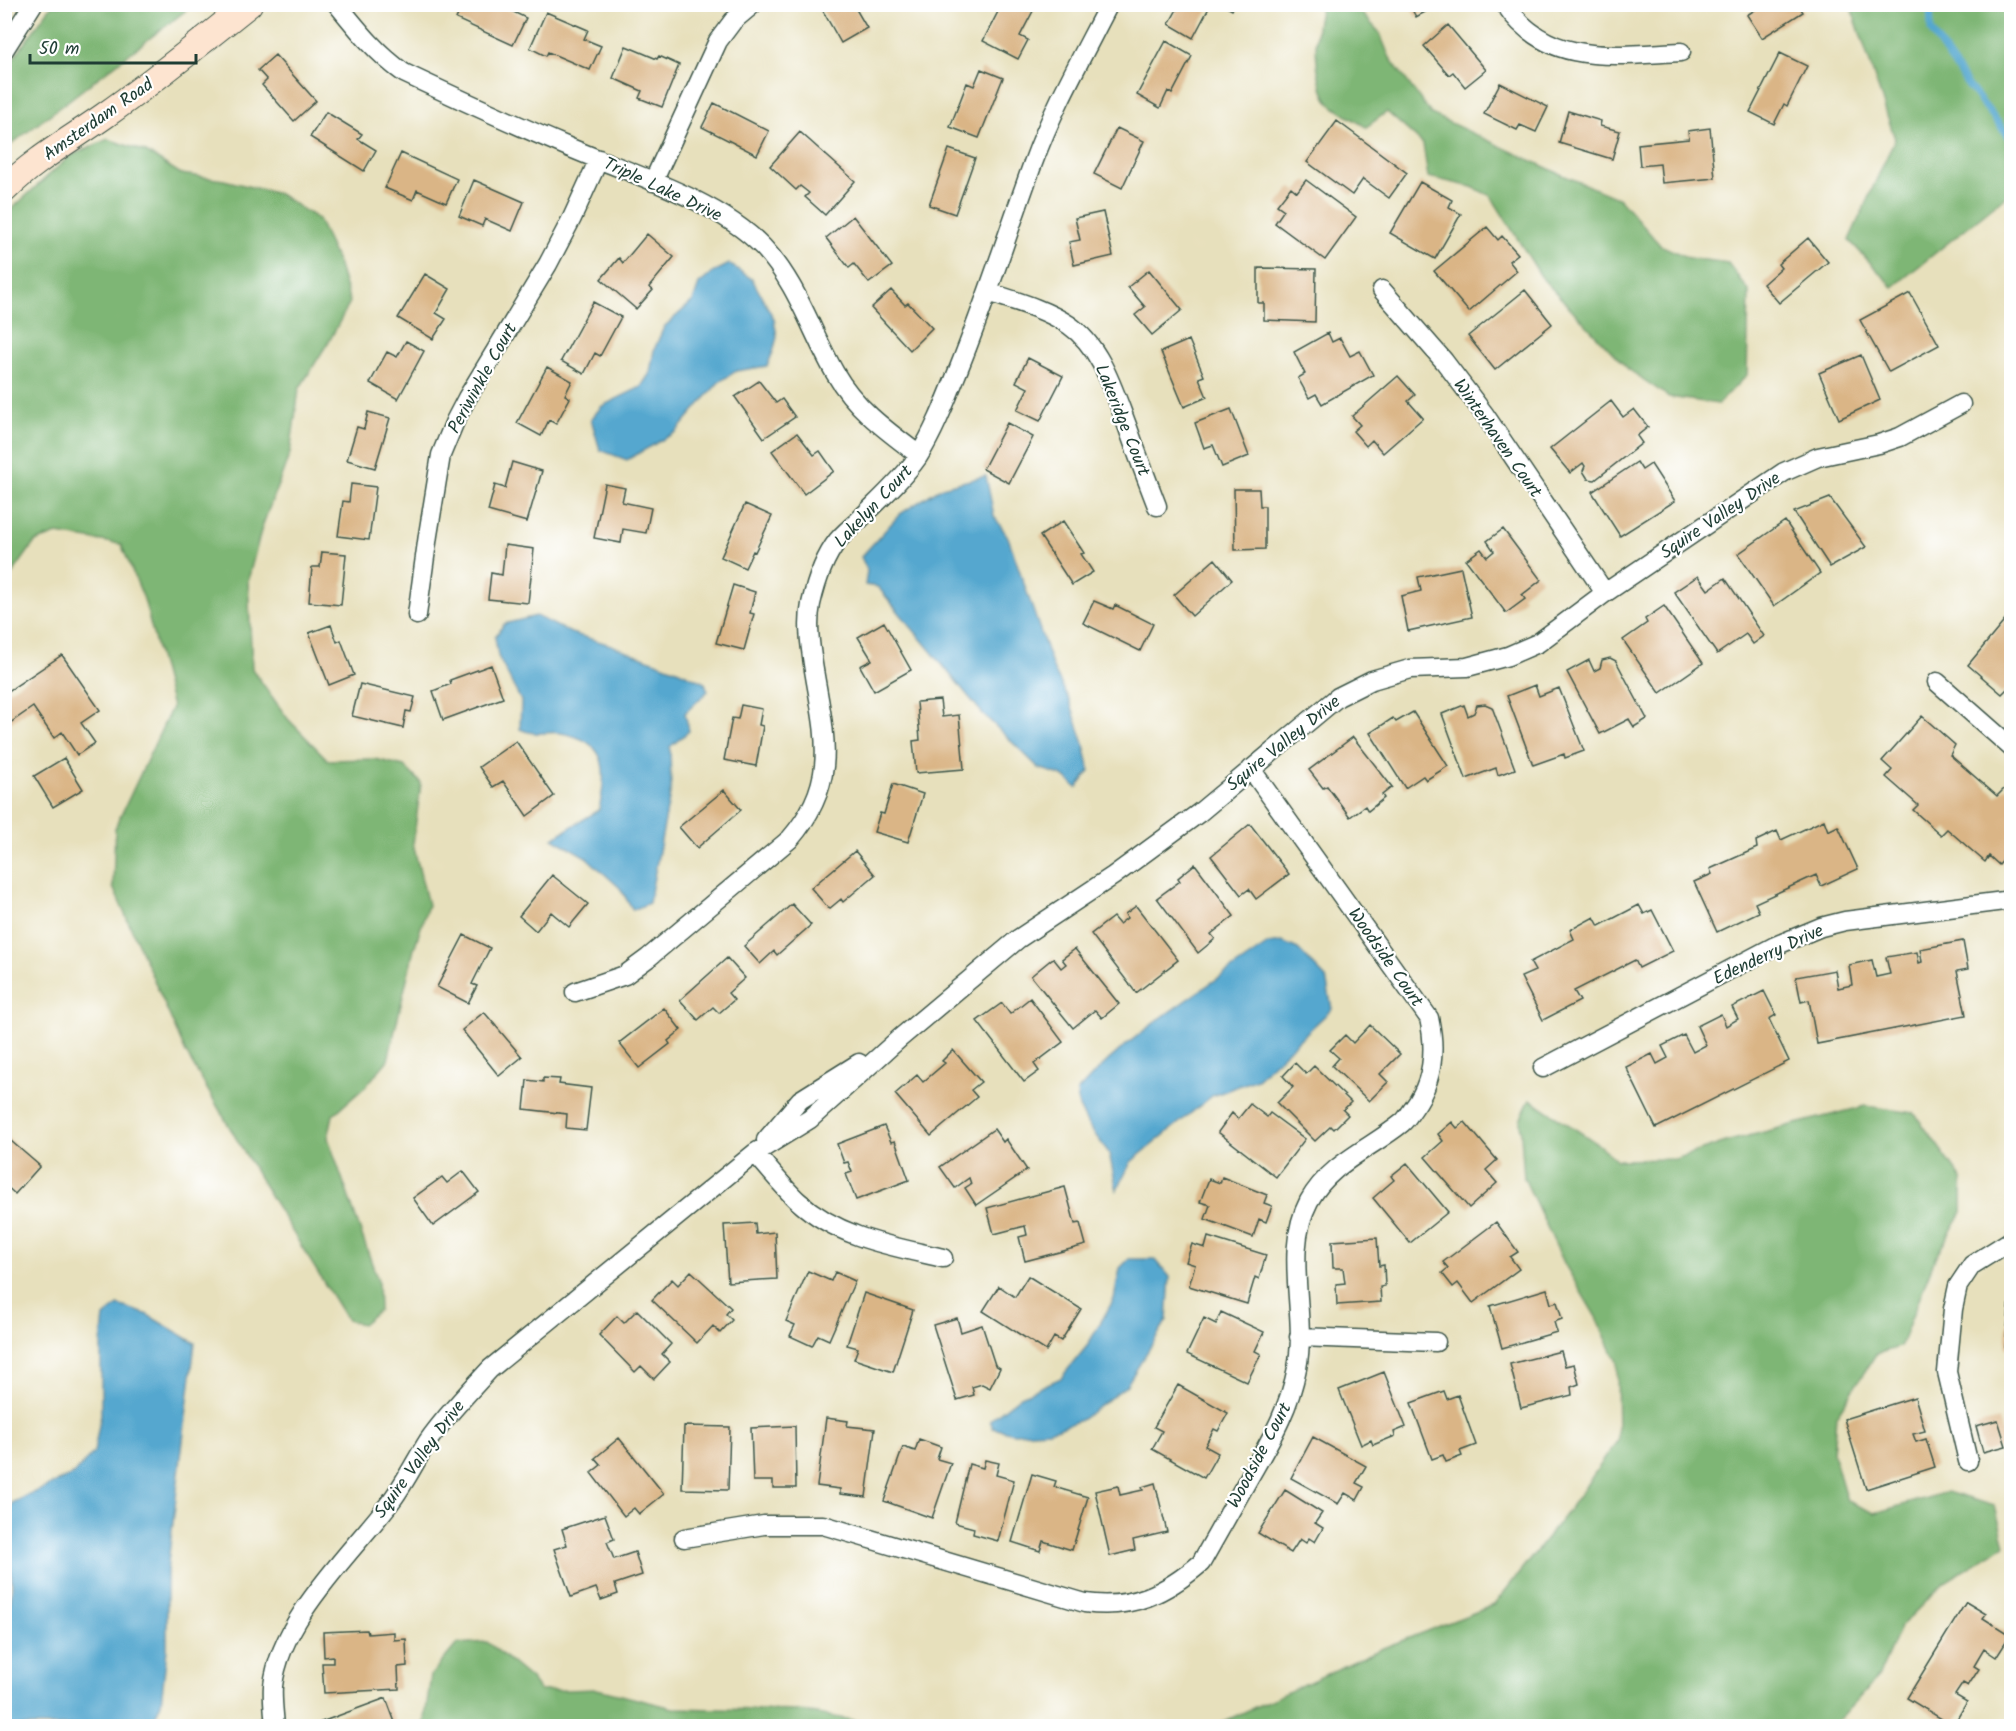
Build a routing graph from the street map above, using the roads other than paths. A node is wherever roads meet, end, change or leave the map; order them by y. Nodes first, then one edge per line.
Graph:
1 (33, 4) edge
2 (249, 4) edge
3 (337, 4) edge
4 (1109, 4) edge
5 (1505, 4) edge
6 (752, 5) edge
7 (4, 50) edge
8 (1681, 52) dead end
9 (599, 159) junction
10 (653, 182) junction
11 (4, 189) edge
12 (1382, 290) dead end
13 (988, 292) junction
14 (1961, 404) dead end
15 (919, 455) junction
16 (1157, 506) dead end
17 (1605, 593) junction
18 (417, 615) dead end
19 (1937, 682) dead end
20 (2012, 748) edge
21 (1251, 769) junction
22 (2012, 900) edge
23 (575, 992) dead end
24 (1543, 1068) dead end
25 (755, 1153) junction
26 (2012, 1240) edge
27 (943, 1258) dead end
28 (1299, 1337) junction
29 (1436, 1342) dead end
30 (1968, 1461) dead end
31 (684, 1538) dead end
32 (275, 1726) edge

1 - 7 street
2 - 11 street, Amsterdam Road
3 - 9 street, Triple Lake Drive
4 - 13 street, Lakelyn Court
5 - 8 street
6 - 10 street
9 - 10 street, Triple Lake Drive
9 - 18 street, Periwinkle Court
10 - 15 street, Triple Lake Drive
12 - 17 street, Winterhaven Court
13 - 15 street, Lakelyn Court
13 - 16 street, Lakeridge Court
14 - 17 street, Squire Valley Drive
15 - 23 street, Lakelyn Court
17 - 21 street, Squire Valley Drive
19 - 20 street
21 - 25 street, Squire Valley Drive
21 - 28 street, Woodside Court
22 - 24 street, Edenderry Drive
25 - 27 street
25 - 32 street, Squire Valley Drive
26 - 30 street
28 - 29 street
28 - 31 street, Woodside Court

